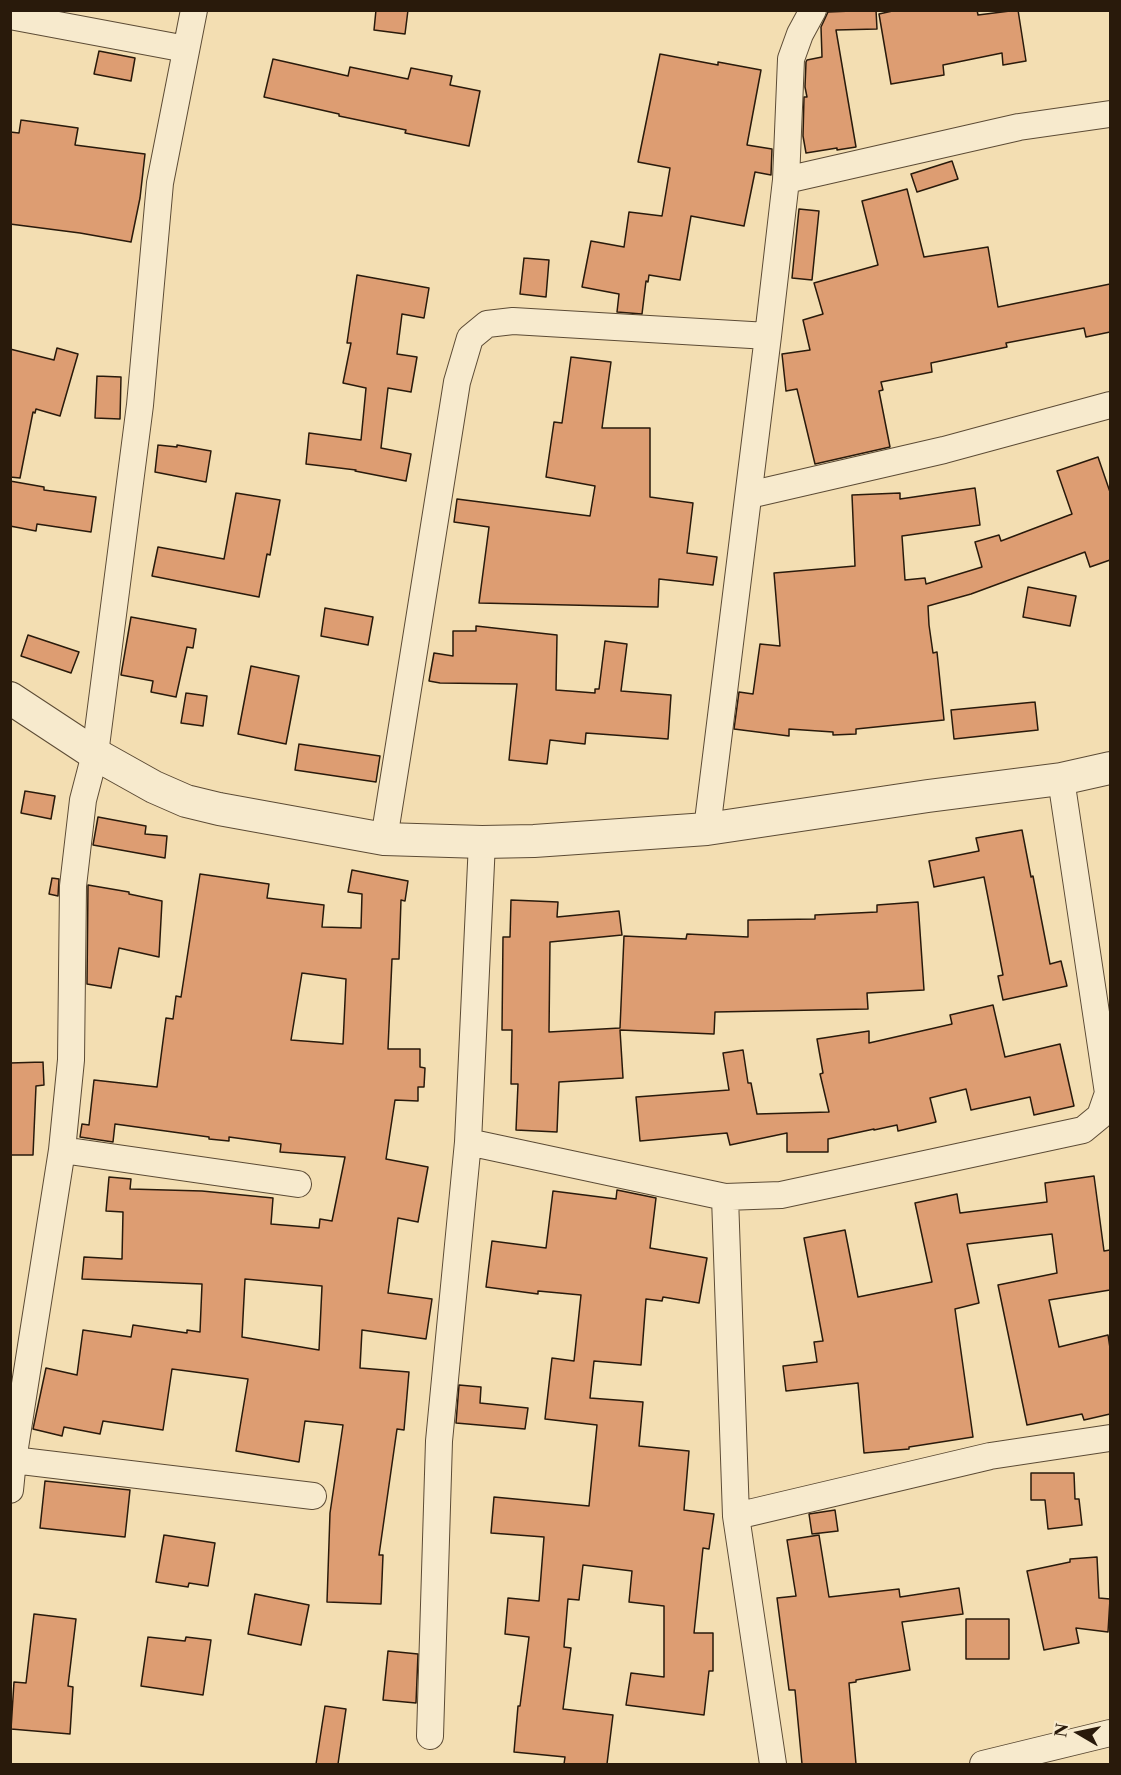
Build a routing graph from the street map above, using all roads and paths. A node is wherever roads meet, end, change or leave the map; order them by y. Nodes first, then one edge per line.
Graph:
1 (195, 10) edge
2 (813, 10) edge
3 (10, 16) edge
4 (186, 49) junction
5 (1110, 114) edge
6 (786, 180) junction
7 (768, 336) junction
8 (1110, 405) edge
9 (749, 495) junction
10 (10, 698) edge
11 (94, 754) junction
12 (1110, 768) edge
13 (1061, 779) junction
14 (707, 829) junction
15 (384, 839) junction
16 (482, 842) junction
17 (468, 1142) junction
18 (62, 1150) junction
19 (298, 1184) dead end
20 (725, 1197) junction
21 (1110, 1438) edge
22 (14, 1460) junction
23 (10, 1490) edge
24 (313, 1496) dead end
25 (736, 1516) junction
26 (1110, 1733) edge
27 (430, 1737) dead end
28 (773, 1764) edge
29 (983, 1764) edge

1 - 4 street
2 - 6 street
3 - 4 street
4 - 11 street
5 - 6 street
6 - 7 street
7 - 9 street
7 - 15 street
8 - 9 street
9 - 14 street
10 - 11 street
11 - 15 street
11 - 18 street
12 - 13 street
13 - 14 street
13 - 20 street
14 - 16 street
15 - 16 street
16 - 17 street
17 - 20 street
17 - 27 street
18 - 19 street
18 - 22 street
20 - 25 street
21 - 25 street
22 - 23 street
22 - 24 street
25 - 28 street
26 - 29 street

